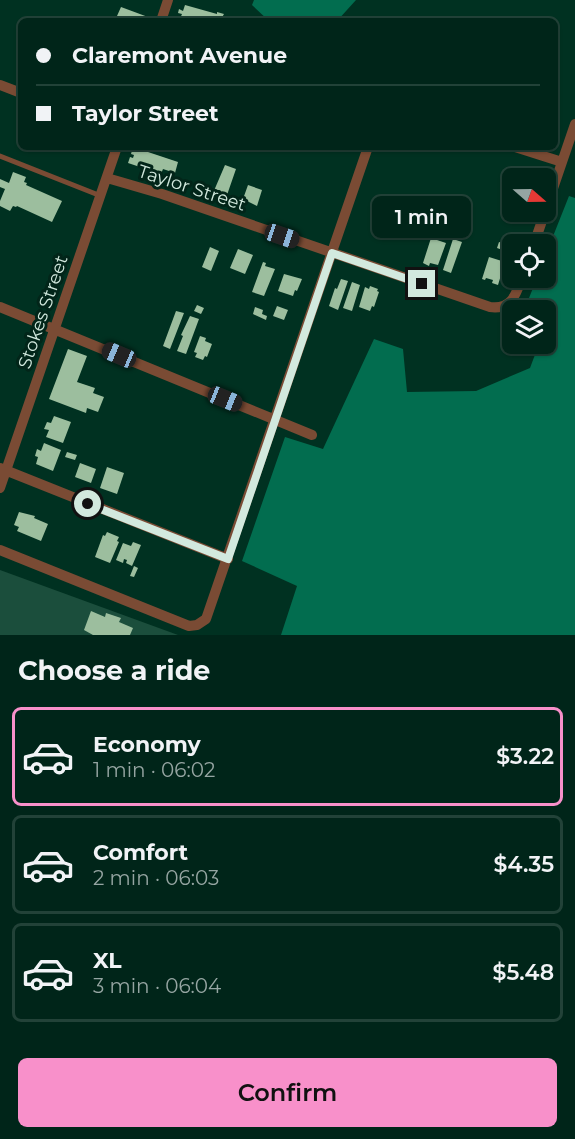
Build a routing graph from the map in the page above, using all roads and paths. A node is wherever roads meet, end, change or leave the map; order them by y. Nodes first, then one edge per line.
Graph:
1 (168, 0) edge
2 (161, 18) edge
3 (0, 85) edge
4 (18, 92) edge
5 (575, 124) edge
6 (116, 150) edge
7 (367, 150) edge
8 (524, 150) edge
9 (0, 156) edge
10 (562, 162) junction
11 (107, 178) junction
12 (556, 180) edge
13 (101, 196) junction
14 (332, 253) junction
15 (518, 288) edge
16 (0, 307) edge
17 (55, 329) junction
18 (275, 419) junction
19 (312, 435) dead end
20 (3, 469) edge
21 (0, 489) edge
22 (0, 550) edge
23 (228, 559) junction

1 - 2 street
3 - 4 street
5 - 10 street
6 - 11 street, Stokes Street
7 - 14 street
8 - 10 street
9 - 13 lane
10 - 12 street
11 - 13 street, Stokes Street
11 - 14 street, Taylor Street
13 - 17 street, Stokes Street
14 - 15 street, Taylor Street
14 - 18 street
16 - 17 street
17 - 18 street
17 - 20 street, Stokes Street
18 - 19 street
18 - 23 street
20 - 21 street, Stokes Street
20 - 23 street
22 - 23 street

